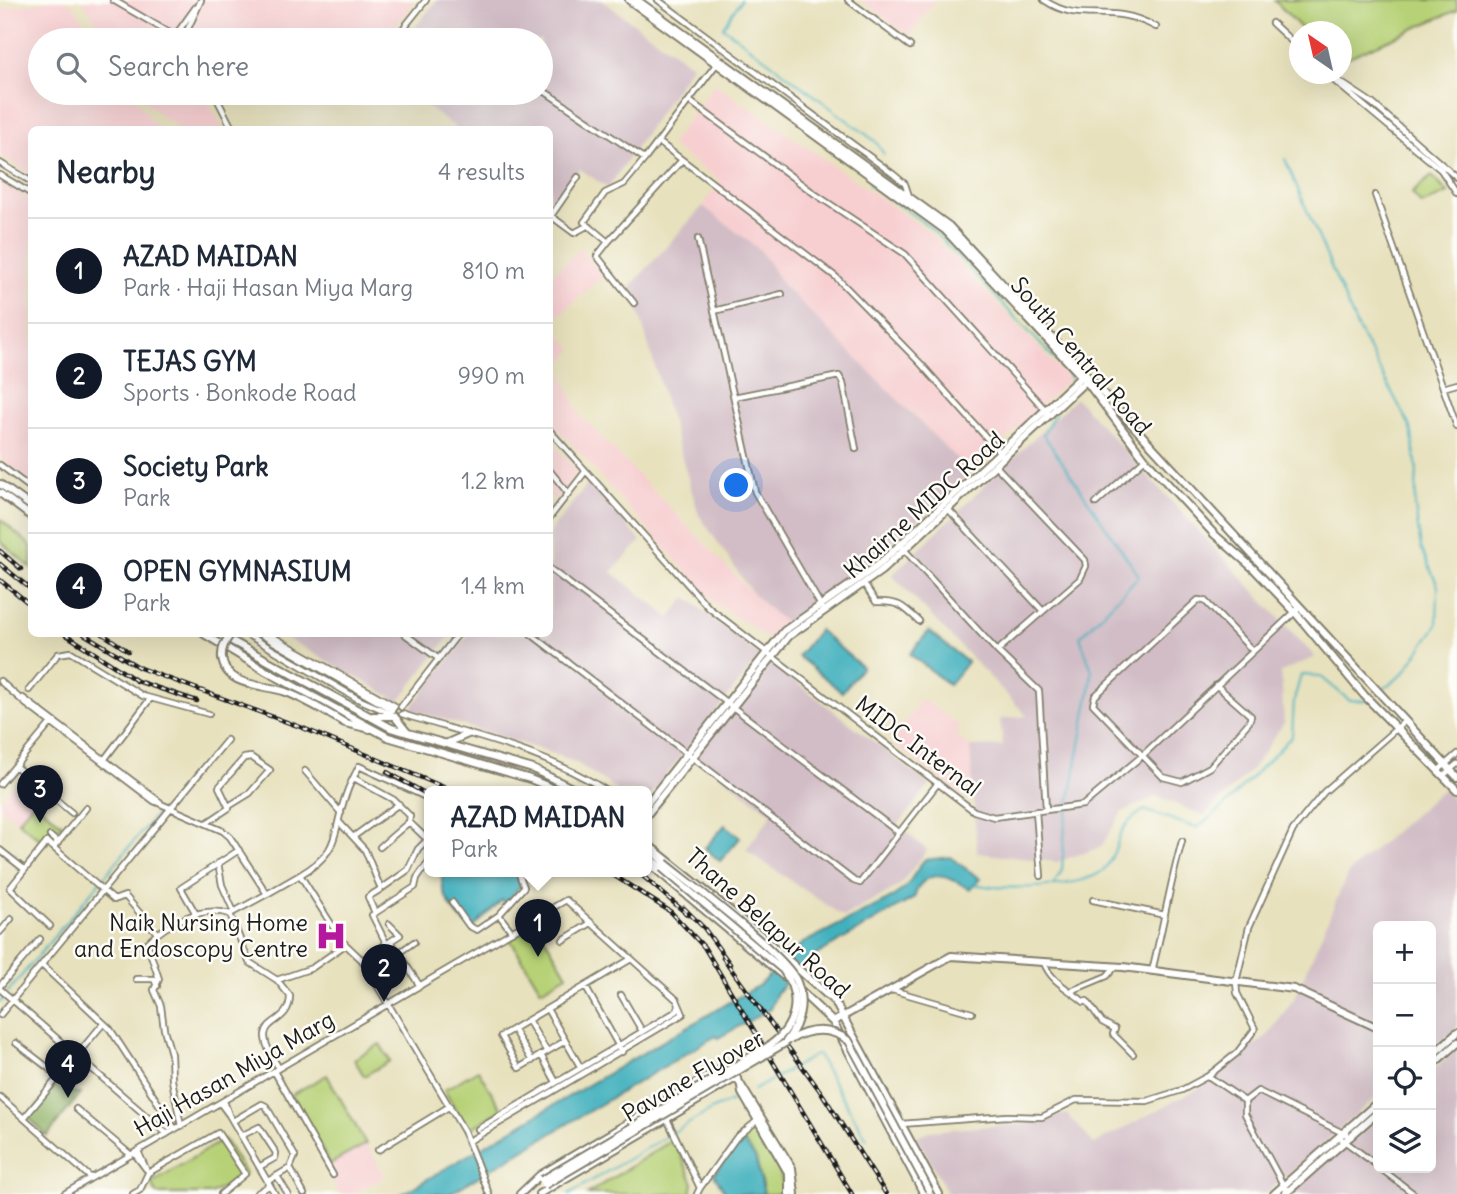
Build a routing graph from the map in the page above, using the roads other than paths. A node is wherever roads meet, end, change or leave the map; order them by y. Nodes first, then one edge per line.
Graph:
1 (113, 0) edge
2 (201, 0) edge
3 (426, 0) edge
4 (629, 0) edge
5 (637, 0) edge
6 (658, 0) edge
7 (848, 0) edge
8 (1044, 0) edge
9 (1088, 7) dead end
10 (196, 8) junction
11 (1135, 10) dead end
12 (1272, 23) dead end
13 (1156, 27) dead end
14 (160, 28) edge
15 (181, 28) edge
16 (188, 28) edge
17 (404, 28) edge
18 (1289, 39) edge
19 (910, 46) dead end
20 (718, 62) junction
21 (1339, 84) edge
22 (1346, 84) edge
23 (553, 97) edge
24 (691, 102) junction
25 (220, 105) edge
26 (231, 126) edge
27 (660, 143) junction
28 (645, 159) junction
29 (682, 160) junction
30 (0, 163) edge
31 (0, 175) edge
32 (578, 177) dead end
33 (1457, 178) edge
34 (28, 180) edge
35 (28, 192) edge
36 (1457, 194) edge
37 (1375, 195) dead end
38 (909, 197) junction
39 (553, 213) edge
40 (553, 217) edge
41 (586, 226) junction
42 (698, 239) dead end
43 (608, 242) junction
44 (782, 294) dead end
45 (634, 303) dead end
46 (714, 311) junction
47 (1085, 377) junction
48 (1457, 384) edge
49 (1443, 388) junction
50 (734, 397) junction
51 (1048, 412) junction
52 (1457, 427) edge
53 (553, 435) edge
54 (856, 449) dead end
55 (1002, 455) junction
56 (1144, 458) junction
57 (993, 463) junction
58 (0, 465) edge
59 (585, 472) junction
60 (553, 475) edge
61 (1, 486) edge
62 (28, 486) edge
63 (568, 493) junction
64 (1096, 503) dead end
65 (28, 504) edge
66 (946, 506) junction
67 (28, 513) edge
68 (553, 513) edge
69 (902, 547) junction
70 (553, 571) edge
71 (864, 584) junction
72 (822, 609) junction
73 (1297, 609) junction
74 (1043, 611) junction
75 (919, 621) dead end
76 (209, 637) edge
77 (224, 637) edge
78 (229, 637) edge
79 (251, 637) edge
80 (266, 637) edge
81 (273, 637) edge
82 (409, 637) edge
83 (456, 637) edge
84 (535, 637) edge
85 (1252, 650) junction
86 (997, 652) junction
87 (770, 654) junction
88 (439, 659) junction
89 (0, 681) edge
90 (1216, 685) junction
91 (29, 690) dead end
92 (150, 699) junction
93 (729, 705) junction
94 (396, 712) junction
95 (209, 714) dead end
96 (371, 717) junction
97 (1406, 720) junction
98 (52, 721) junction
99 (1397, 727) junction
100 (379, 732) junction
101 (409, 734) junction
102 (468, 734) junction
103 (227, 740) dead end
104 (445, 744) junction
105 (689, 756) junction
106 (1142, 756) junction
107 (1456, 756) edge
108 (104, 760) junction
109 (1457, 764) edge
110 (15, 766) junction
111 (1448, 767) junction
112 (305, 771) dead end
113 (1441, 772) junction
114 (1457, 777) edge
115 (354, 778) junction
116 (938, 783) junction
117 (0, 784) edge
118 (544, 786) edge
119 (568, 786) edge
120 (600, 786) edge
121 (1457, 790) edge
122 (424, 797) edge
123 (652, 798) edge
124 (399, 804) junction
125 (229, 806) junction
126 (86, 808) dead end
127 (172, 808) junction
128 (652, 808) edge
129 (1046, 810) junction
130 (1036, 811) junction
131 (72, 813) dead end
132 (341, 813) junction
133 (339, 822) junction
134 (409, 822) junction
135 (207, 823) junction
136 (898, 832) junction
137 (50, 836) dead end
138 (353, 837) junction
139 (424, 837) edge
140 (1182, 841) dead end
141 (56, 844) junction
142 (424, 844) edge
143 (380, 847) dead end
144 (0, 850) edge
145 (239, 850) junction
146 (652, 850) edge
147 (652, 852) edge
148 (652, 861) edge
149 (218, 863) junction
150 (652, 863) edge
151 (664, 866) junction
152 (24, 869) junction
153 (424, 870) edge
154 (300, 875) junction
155 (1041, 876) dead end
156 (520, 877) edge
157 (102, 887) junction
158 (381, 889) junction
159 (267, 894) junction
160 (1093, 900) dead end
161 (452, 902) dead end
162 (232, 913) junction
163 (196, 914) junction
164 (372, 915) dead end
165 (499, 915) junction
166 (1165, 915) junction
167 (11, 919) dead end
168 (591, 923) junction
169 (389, 924) dead end
170 (50, 926) dead end
171 (0, 932) edge
172 (512, 932) junction
173 (157, 933) junction
174 (40, 939) dead end
175 (563, 940) dead end
176 (414, 942) dead end
177 (389, 943) junction
178 (345, 945) junction
179 (400, 954) junction
180 (631, 959) junction
181 (362, 960) junction
182 (1044, 962) junction
183 (42, 965) junction
184 (1116, 966) junction
185 (1152, 971) junction
186 (370, 973) junction
187 (136, 979) dead end
188 (277, 980) junction
189 (1236, 982) junction
190 (157, 986) junction
191 (420, 986) junction
192 (585, 986) junction
193 (1, 989) edge
194 (890, 990) junction
195 (1071, 991) junction
196 (621, 995) dead end
197 (11, 998) junction
198 (677, 1000) junction
199 (389, 1004) junction
200 (547, 1009) junction
201 (972, 1013) dead end
202 (0, 1016) edge
203 (845, 1016) junction
204 (528, 1020) junction
205 (833, 1022) junction
206 (102, 1025) junction
207 (1373, 1026) edge
208 (513, 1029) junction
209 (642, 1031) junction
210 (1457, 1033) edge
211 (565, 1041) junction
212 (16, 1043) dead end
213 (785, 1043) junction
214 (1457, 1044) edge
215 (618, 1045) junction
216 (622, 1052) junction
217 (1436, 1052) edge
218 (544, 1053) junction
219 (1133, 1054) dead end
220 (78, 1056) junction
221 (532, 1060) junction
222 (1436, 1062) edge
223 (581, 1068) junction
224 (276, 1070) junction
225 (1208, 1076) junction
226 (60, 1077) junction
227 (736, 1078) junction
228 (556, 1082) junction
229 (741, 1086) junction
230 (0, 1097) edge
231 (1245, 1101) junction
232 (222, 1102) junction
233 (450, 1106) junction
234 (1373, 1107) edge
235 (76, 1109) dead end
236 (1373, 1116) edge
237 (24, 1118) junction
238 (667, 1119) junction
239 (758, 1120) junction
240 (233, 1121) junction
241 (901, 1124) junction
242 (181, 1126) junction
243 (175, 1129) junction
244 (478, 1129) dead end
245 (167, 1134) junction
246 (241, 1136) junction
247 (1345, 1137) junction
248 (470, 1142) junction
249 (378, 1150) dead end
250 (134, 1153) junction
251 (1373, 1162) edge
252 (260, 1167) junction
253 (290, 1168) junction
254 (147, 1171) junction
255 (1387, 1173) edge
256 (277, 1175) junction
257 (333, 1175) dead end
258 (92, 1178) junction
259 (544, 1182) junction
260 (269, 1183) junction
261 (142, 1185) junction
262 (699, 1188) junction
263 (1285, 1190) edge
264 (490, 1192) edge
265 (932, 1192) edge
266 (522, 1193) edge
267 (64, 1194) edge
268 (133, 1194) edge
269 (147, 1194) edge
270 (221, 1194) edge
271 (257, 1194) edge
272 (275, 1194) edge
273 (288, 1194) edge
274 (304, 1194) edge
275 (537, 1194) edge
276 (697, 1194) edge
277 (792, 1194) edge
278 (1274, 1194) edge
279 (1414, 1194) edge

1 - 14 street
2 - 10 street
3 - 17 street
4 - 20 main road, South Central Road
5 - 20 main road, South Central Road
6 - 38 street
7 - 19 street
8 - 9 street
10 - 15 street
10 - 16 street
11 - 13 street
12 - 18 street
20 - 24 street
20 - 38 main road, South Central Road
20 - 47 main road, South Central Road
21 - 36 street
22 - 33 street
23 - 28 street
24 - 27 street
24 - 51 street
25 - 26 street
27 - 28 street
27 - 29 street
28 - 41 street
29 - 43 street
29 - 55 street
30 - 34 street
31 - 35 street
32 - 39 street
37 - 49 street
38 - 47 main road, South Central Road
40 - 41 street
41 - 43 street
42 - 46 street
43 - 45 street
44 - 46 street
46 - 50 street
47 - 51 main road, Khairne MIDC Road
47 - 56 main road, South Central Road
47 - 73 main road, South Central Road
48 - 49 street
49 - 52 street
50 - 54 street
50 - 72 street
51 - 55 main road, Khairne MIDC Road
53 - 59 street, MIDC Internal
55 - 57 main road, Khairne MIDC Road
56 - 64 street
56 - 73 main road, South Central Road
57 - 66 main road, Khairne MIDC Road
57 - 74 street
58 - 62 street
59 - 63 street
59 - 87 street, MIDC Internal
60 - 63 street
61 - 65 main road
61 - 67 main road
63 - 68 street
66 - 69 main road, Khairne MIDC Road
66 - 74 street
69 - 71 main road, Khairne MIDC Road
69 - 72 main road, Khairne MIDC Road
69 - 86 street
70 - 93 street
71 - 72 main road, Khairne MIDC Road
71 - 75 street
72 - 87 main road, Khairne MIDC Road
73 - 85 street, MIDC Internal
73 - 97 main road, South Central Road
73 - 99 main road, South Central Road
74 - 86 street
76 - 100 main road
77 - 96 main road
78 - 100 main road, bridge
79 - 94 street
80 - 94 main road
81 - 94 street
82 - 88 street
83 - 88 street
84 - 105 street
85 - 90 street, MIDC Internal
85 - 106 street
86 - 129 street
87 - 93 main road, Khairne MIDC Road
87 - 116 street, MIDC Internal
88 - 94 street
89 - 98 street
90 - 106 street, MIDC Internal
90 - 106 street
91 - 92 street
92 - 95 street
92 - 108 street
93 - 105 main road, Khairne MIDC Road
93 - 136 street
94 - 96 main road
94 - 101 main road
94 - 102 street
96 - 101 main road
97 - 99 street
97 - 111 main road, South Central Road
98 - 108 street
98 - 110 street
99 - 113 main road, South Central Road
99 - 189 street
100 - 118 main road
101 - 104 main road
102 - 104 main road
102 - 120 street
103 - 127 street
104 - 119 main road
105 - 123 main road, Khairne MIDC Road
105 - 128 main road, Khairne MIDC Road
105 - 136 street
106 - 129 street, MIDC Internal
107 - 111 street
108 - 127 street
109 - 111 street
110 - 117 street
110 - 131 street
111 - 113 street
111 - 114 main road, South Central Road
112 - 132 street
113 - 121 main road, South Central Road
115 - 122 street
115 - 124 street
115 - 132 street
116 - 130 street, MIDC Internal
116 - 136 street
124 - 134 street
124 - 138 street
125 - 125 street
125 - 135 street
126 - 141 street
127 - 135 street
127 - 157 street
129 - 130 street, MIDC Internal
130 - 155 street
132 - 133 street
133 - 138 street
133 - 154 street
134 - 139 street
134 - 143 street
135 - 145 street
137 - 141 street
138 - 158 street
140 - 166 street
141 - 152 street
141 - 157 street
142 - 158 street
144 - 152 street
145 - 149 street
145 - 159 street
146 - 203 main road, Thane Belapur Road
147 - 151 main road, Pavane Flyover
148 - 151 main road, Pavane Flyover
149 - 162 street
149 - 163 street
150 - 205 main road, Thane Belapur Road, bridge
151 - 213 main road, Pavane Flyover, bridge
151 - 259 main road, Pavane Flyover, bridge
152 - 170 street
153 - 158 street
154 - 159 street
154 - 178 street
156 - 165 street
157 - 173 street
157 - 183 street
159 - 162 street
160 - 166 street
161 - 165 street
162 - 163 street
162 - 188 street
163 - 173 street
164 - 177 street
165 - 172 street
166 - 185 street
167 - 171 street
168 - 172 street, Haji Hasan Miya Marg
168 - 175 street
168 - 180 street
169 - 177 street
172 - 191 street, Haji Hasan Miya Marg
173 - 190 street
174 - 193 street
176 - 179 street
177 - 179 street
177 - 181 street
178 - 181 street
178 - 188 street
179 - 186 street
179 - 191 street
180 - 192 street
180 - 198 street
181 - 186 street
182 - 184 main road
182 - 194 main road
182 - 195 street
183 - 197 street
183 - 206 street
184 - 185 main road
184 - 195 street
185 - 189 main road
186 - 199 street
187 - 190 street
188 - 224 street
189 - 207 main road
189 - 225 street
190 - 242 street
191 - 199 street, Haji Hasan Miya Marg
192 - 200 street
192 - 215 street
193 - 197 street
194 - 201 street
194 - 203 main road
195 - 219 street
196 - 209 street
197 - 202 street
197 - 220 street
198 - 209 street
198 - 216 street
199 - 224 street, Haji Hasan Miya Marg
199 - 233 street
200 - 204 street
200 - 211 street
203 - 205 main road
203 - 241 main road, Thane Belapur Road
204 - 208 street
204 - 218 street
205 - 265 main road, Thane Belapur Road
206 - 220 street
206 - 243 street
208 - 221 street
208 - 221 street
209 - 215 street
210 - 217 main road
211 - 218 street
211 - 223 street
212 - 226 street
213 - 259 main road, Pavane Flyover, bridge
213 - 265 main road, bridge
214 - 222 main road
215 - 216 street
215 - 223 street
216 - 248 street
218 - 221 street
218 - 228 street
220 - 226 street
220 - 245 street
223 - 228 street
224 - 232 street, Haji Hasan Miya Marg
224 - 257 street
225 - 231 street
225 - 241 street
226 - 237 street
227 - 229 main road
227 - 238 main road
227 - 266 main road
228 - 244 street
229 - 239 main road
229 - 277 main road
230 - 237 street
231 - 247 street
231 - 263 street
232 - 240 street
232 - 242 street, Haji Hasan Miya Marg
233 - 248 street
233 - 249 street
234 - 247 main road
235 - 250 street
236 - 247 main road
237 - 258 street
238 - 262 street
238 - 275 main road
239 - 262 street
239 - 277 main road
240 - 246 street
240 - 253 street
241 - 265 main road, Thane Belapur Road
242 - 243 street, Haji Hasan Miya Marg
243 - 245 street, Haji Hasan Miya Marg
245 - 250 street, Haji Hasan Miya Marg
246 - 252 street
246 - 252 street
247 - 251 street
247 - 263 main road
248 - 264 street
250 - 254 street
250 - 258 street, Haji Hasan Miya Marg
252 - 260 street
253 - 256 street
253 - 274 street
254 - 261 street
254 - 270 street
255 - 279 street
256 - 260 street
256 - 273 street
258 - 267 street, Haji Hasan Miya Marg
259 - 266 main road, Pavane Flyover
259 - 275 main road, Pavane Flyover
260 - 271 street
260 - 272 street
261 - 268 street
261 - 269 street
262 - 276 street
263 - 278 main road

